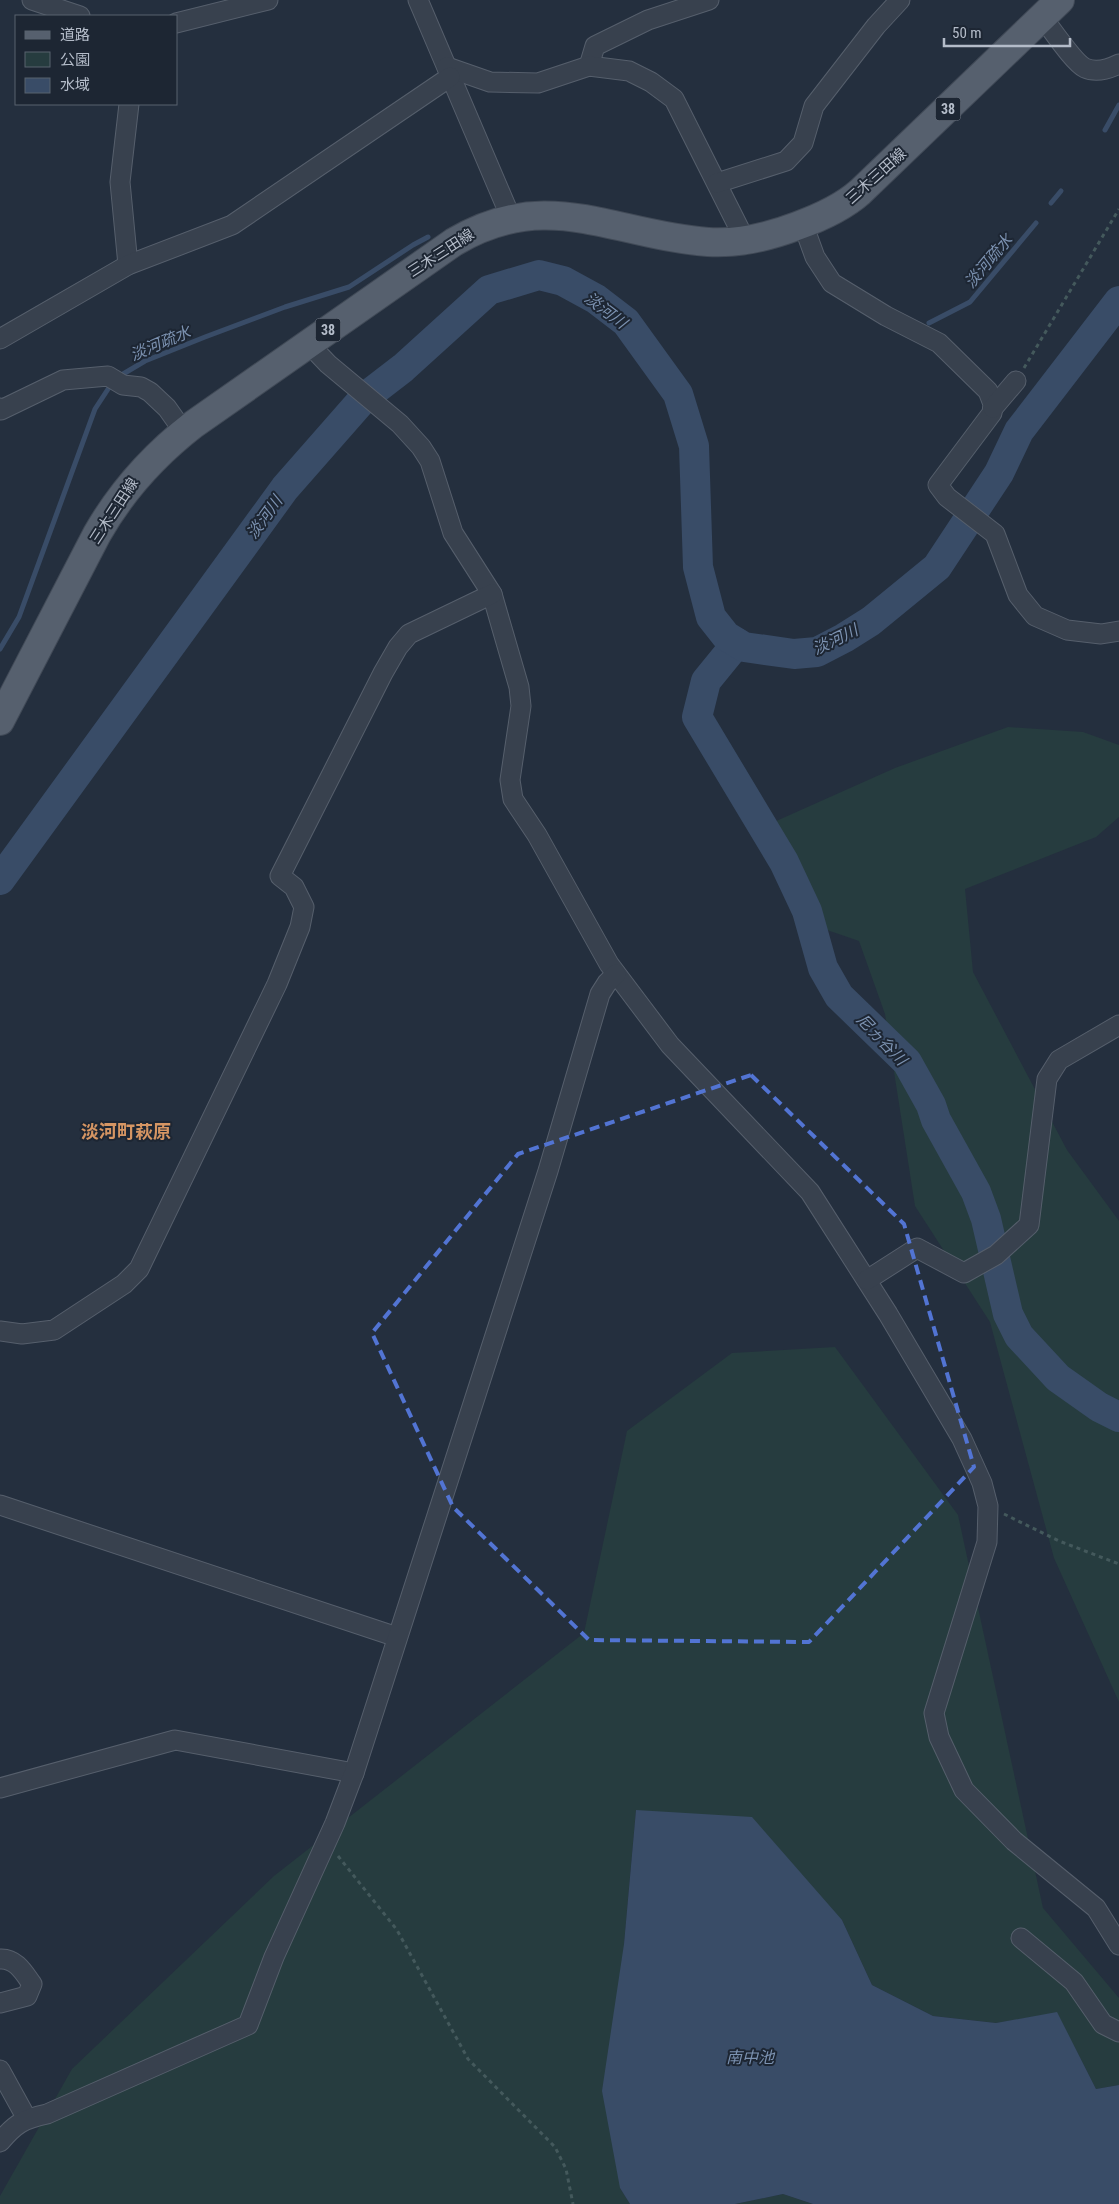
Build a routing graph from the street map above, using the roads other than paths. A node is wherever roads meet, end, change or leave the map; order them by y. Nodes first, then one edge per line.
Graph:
1 (32, 0) edge
2 (268, 0) edge
3 (418, 0) edge
4 (709, 0) edge
5 (900, 0) edge
6 (1051, 8) edge
7 (77, 15) edge
8 (178, 22) edge
9 (1119, 64) edge
10 (589, 66) junction
11 (448, 72) junction
12 (129, 105) edge
13 (717, 183) junction
14 (511, 218) junction
15 (808, 222) junction
16 (745, 240) junction
17 (128, 264) junction
18 (0, 339) edge
19 (309, 344) junction
20 (1016, 381) road end
21 (998, 402) junction
22 (0, 408) edge
23 (184, 432) junction
24 (492, 594) junction
25 (1119, 631) edge
26 (0, 721) edge
27 (616, 974) junction
28 (1119, 1025) edge
29 (867, 1280) junction
30 (0, 1331) edge
31 (0, 1505) edge
32 (397, 1637) junction
33 (354, 1773) junction
34 (0, 1788) edge
35 (1021, 1938) dead end
36 (1119, 1945) edge
37 (0, 1959) edge
38 (0, 2003) edge
39 (1119, 2032) edge
40 (0, 2070) edge
41 (27, 2118) junction
42 (0, 2142) edge

1 - 7 street
2 - 8 street
3 - 11 street
4 - 10 street
5 - 13 street
6 - 9 street
6 - 15 main road, 三木三田線 / 38
10 - 11 street
10 - 13 street
11 - 14 street
11 - 17 street
12 - 17 street
13 - 16 street
14 - 16 main road, 三木三田線 / 38
14 - 19 main road, 三木三田線 / 38
15 - 16 main road, 三木三田線 / 38
15 - 21 street
17 - 18 street
19 - 23 main road, 三木三田線 / 38
19 - 24 street
20 - 21 street
21 - 25 street
22 - 23 street
23 - 26 main road, 三木三田線 / 38
24 - 27 street
24 - 30 street
27 - 29 street
27 - 32 street
28 - 29 street
29 - 36 street
31 - 32 street
32 - 33 street
33 - 34 street
33 - 41 street
35 - 39 street
37 - 38 street
40 - 41 street
41 - 42 street

